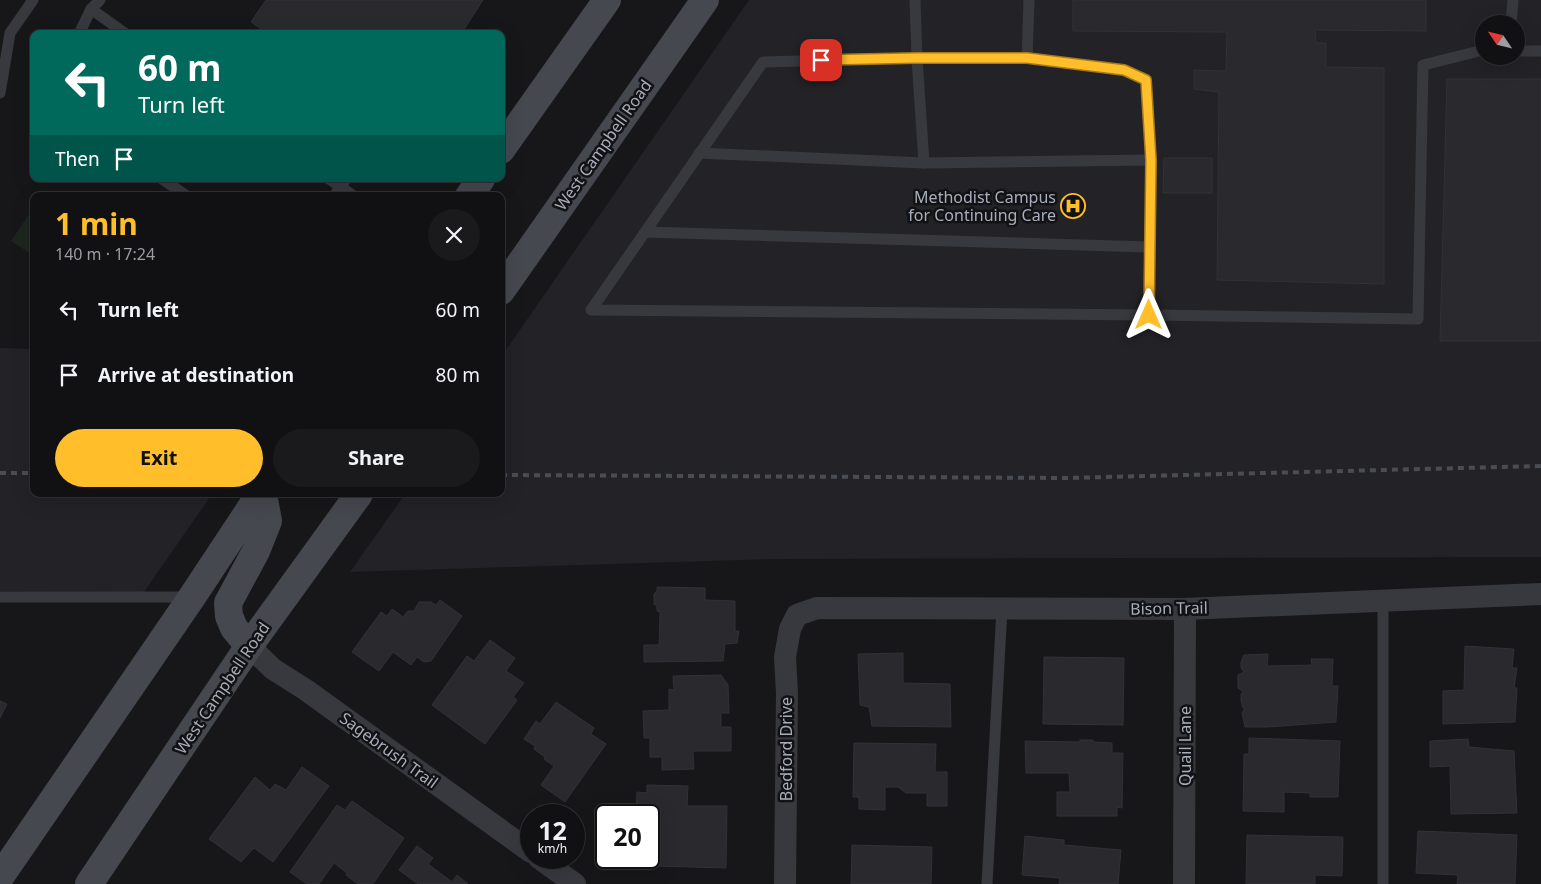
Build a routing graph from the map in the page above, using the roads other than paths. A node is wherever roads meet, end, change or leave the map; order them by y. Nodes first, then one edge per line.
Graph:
1 (33, 0) edge
2 (607, 0) edge
3 (705, 0) edge
4 (915, 0) edge
5 (1029, 0) edge
6 (1513, 0) edge
7 (96, 4) edge
8 (1512, 15) edge
9 (81, 30) edge
10 (122, 30) edge
11 (1475, 51) edge
12 (1525, 51) edge
13 (1541, 51) edge
14 (916, 58) junction
15 (1027, 58) junction
16 (0, 93) edge
17 (505, 144) edge
18 (699, 153) junction
19 (1151, 160) junction
20 (924, 163) junction
21 (166, 182) edge
22 (181, 192) edge
23 (645, 232) junction
24 (1149, 247) junction
25 (505, 285) edge
26 (1149, 315) junction
27 (259, 497) edge
28 (262, 497) edge
29 (357, 497) edge
30 (1541, 594) edge
31 (0, 597) edge
32 (192, 597) junction
33 (1383, 600) junction
34 (1002, 608) junction
35 (1185, 609) junction
36 (797, 615) joint
37 (249, 646) junction
38 (520, 844) edge
39 (554, 869) edge
40 (0, 877) edge
41 (89, 884) edge
42 (575, 884) edge
43 (785, 884) edge
44 (987, 884) edge
45 (1184, 884) edge
46 (1383, 884) edge

1 - 16 lane
2 - 17 main road
3 - 25 main road, West Campbell Road
4 - 14 lane
5 - 15 lane
6 - 8 lane
7 - 9 lane
7 - 10 lane
11 - 26 lane
12 - 13 lane
14 - 15 lane
14 - 18 lane
14 - 20 lane
15 - 19 lane
18 - 20 lane
18 - 23 lane
19 - 20 lane
19 - 24 lane
21 - 22 lane
23 - 24 lane
23 - 26 lane
24 - 26 lane
27 - 32 main road
28 - 37 main road
29 - 37 main road, West Campbell Road
30 - 33 street, Bison Trail
31 - 32 lane
32 - 40 main road
33 - 35 street, Bison Trail
33 - 46 lane
34 - 35 street, Bison Trail
34 - 36 street, Bison Trail
34 - 44 lane
35 - 45 street, Quail Lane
36 - 43 street, Bedford Drive
37 - 38 street, Sagebrush Trail
37 - 41 main road, West Campbell Road
39 - 42 street

